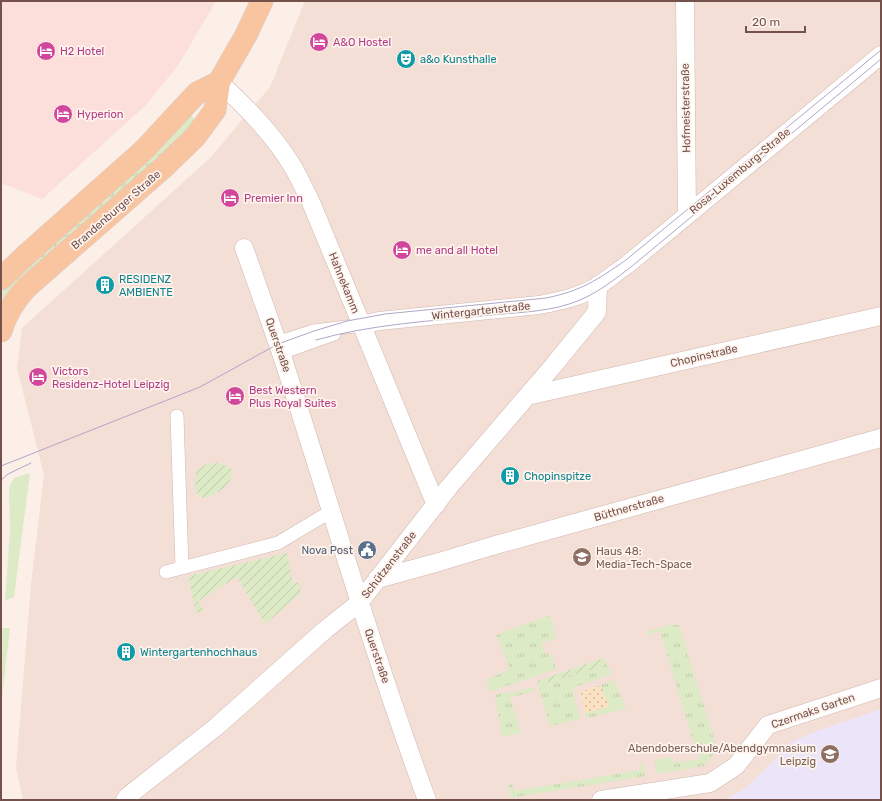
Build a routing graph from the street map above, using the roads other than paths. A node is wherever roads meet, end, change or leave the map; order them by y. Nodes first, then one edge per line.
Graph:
1 (262, 1) edge
2 (685, 1) edge
3 (881, 55) edge
4 (219, 82) junction
5 (687, 215) junction
6 (244, 248) dead end
7 (1, 278) edge
8 (598, 285) junction
9 (881, 316) edge
10 (362, 325) junction
11 (1, 331) edge
12 (279, 348) junction
13 (527, 396) junction
14 (177, 416) dead end
15 (881, 438) edge
16 (436, 505) junction
17 (330, 512) junction
18 (182, 568) junction
19 (166, 572) dead end
20 (377, 579) junction
21 (359, 603) junction
22 (881, 688) edge
23 (125, 800) edge
24 (427, 800) edge
25 (601, 800) edge

1 - 4 main road, Brandenburger Straße
2 - 5 street, Hofmeisterstraße
3 - 5 street, Rosa-Luxemburg-Straße
4 - 7 main road
4 - 10 street, Hahnekamm
4 - 11 main road, Brandenburger Straße
5 - 8 street, Rosa-Luxemburg-Straße
6 - 12 street, Querstraße
8 - 10 street, Wintergartenstraße
8 - 13 street, Schützenstraße
9 - 13 street, Chopinstraße
10 - 12 street, Wintergartenstraße
10 - 16 street, Hahnekamm
12 - 17 street, Querstraße
13 - 16 street, Schützenstraße
14 - 18 street
15 - 20 street, Büttnerstraße
16 - 20 street, Schützenstraße
17 - 18 street
17 - 21 street, Querstraße
18 - 19 street
20 - 21 street, Schützenstraße
21 - 23 street, Schützenstraße
21 - 24 street, Querstraße
22 - 25 street, Czermaks Garten

